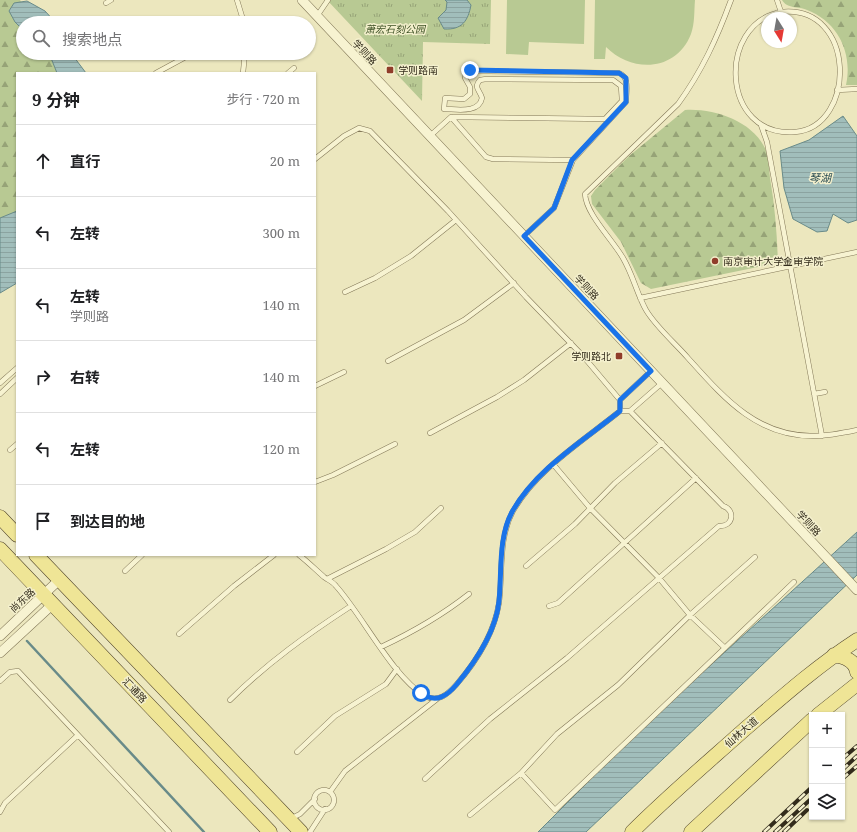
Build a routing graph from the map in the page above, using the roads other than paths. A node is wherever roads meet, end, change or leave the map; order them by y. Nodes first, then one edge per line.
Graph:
1 (111, 0) edge
2 (237, 0) edge
3 (302, 0) edge
4 (328, 0) edge
5 (731, 0) edge
6 (777, 0) edge
7 (106, 3) dead end
8 (781, 12) edge
9 (797, 13) edge
10 (242, 16) edge
11 (317, 16) junction
12 (761, 20) edge
13 (180, 60) edge
14 (244, 60) edge
15 (294, 68) dead end
16 (158, 72) edge
17 (243, 72) edge
18 (289, 72) edge
19 (837, 90) junction
20 (857, 90) edge
21 (450, 117) junction
22 (761, 126) junction
23 (430, 136) junction
24 (316, 158) edge
25 (572, 160) junction
26 (456, 220) junction
27 (524, 236) junction
28 (857, 252) edge
29 (791, 266) junction
30 (514, 283) junction
31 (345, 292) dead end
32 (640, 298) junction
33 (571, 343) junction
34 (388, 362) dead end
35 (16, 369) edge
36 (651, 371) junction
37 (344, 372) dead end
38 (16, 379) edge
39 (0, 383) edge
40 (662, 383) junction
41 (316, 386) edge
42 (825, 392) dead end
43 (0, 394) edge
44 (814, 394) junction
45 (620, 400) junction
46 (620, 411) junction
47 (630, 411) junction
48 (857, 430) edge
49 (430, 433) dead end
50 (822, 436) junction
51 (662, 443) junction
52 (395, 444) dead end
53 (16, 445) edge
54 (10, 450) dead end
55 (553, 464) junction
56 (696, 478) junction
57 (316, 482) edge
58 (441, 508) dead end
59 (590, 508) junction
60 (0, 517) edge
61 (16, 534) edge
62 (624, 544) junction
63 (0, 549) edge
64 (37, 556) edge
65 (141, 556) edge
66 (273, 556) edge
67 (300, 556) edge
68 (755, 557) dead end
69 (526, 566) dead end
70 (125, 571) dead end
71 (659, 578) junction
72 (327, 579) junction
73 (60, 580) junction
74 (794, 582) dead end
75 (857, 590) edge
76 (469, 594) dead end
77 (48, 599) junction
78 (351, 606) junction
79 (549, 606) dead end
80 (690, 615) junction
81 (179, 634) dead end
82 (0, 636) edge
83 (857, 640) edge
84 (381, 647) junction
85 (725, 648) junction
86 (0, 653) edge
87 (834, 655) junction
88 (397, 670) junction
89 (857, 672) edge
90 (0, 681) edge
91 (857, 684) edge
92 (437, 698) junction
93 (230, 700) dead end
94 (822, 712) edge
95 (809, 723) edge
96 (78, 735) junction
97 (297, 752) dead end
98 (521, 772) junction
99 (425, 778) dead end
100 (330, 792) junction
101 (315, 799) junction
102 (325, 809) junction
103 (0, 812) edge
104 (470, 815) dead end
105 (289, 820) junction
106 (169, 832) edge
107 (270, 832) edge
108 (301, 832) edge
109 (310, 832) edge
110 (632, 832) edge
111 (691, 832) edge

1 - 7 lane
2 - 10 lane
3 - 11 street, 学则路
4 - 11 lane
5 - 32 lane
6 - 8 lane
9 - 19 lane
11 - 23 street, 学则路
12 - 22 lane
13 - 16 lane
14 - 17 lane
15 - 18 lane
19 - 20 lane
19 - 22 lane
21 - 23 lane
21 - 25 lane
21 - 25 lane
22 - 29 lane
23 - 27 street, 学则路
24 - 26 lane
25 - 27 lane
26 - 30 lane
26 - 31 lane
27 - 36 street, 学则路
28 - 29 lane
29 - 32 lane
29 - 44 lane
30 - 33 lane
30 - 34 lane
32 - 50 lane
33 - 45 lane
33 - 49 lane
35 - 39 lane
36 - 40 street, 学则路
36 - 45 lane
37 - 41 lane
38 - 43 lane
40 - 47 lane
40 - 75 street, 学则路
42 - 44 lane
44 - 50 lane
45 - 46 lane
46 - 47 lane
46 - 55 lane
47 - 51 lane
48 - 50 lane
51 - 56 lane
51 - 59 lane
52 - 57 lane
53 - 54 lane
55 - 59 lane
55 - 92 lane
56 - 62 lane
56 - 71 lane
58 - 72 lane
59 - 62 lane
59 - 69 lane
60 - 61 main road
62 - 71 lane
62 - 79 lane
63 - 77 main road, 汇通路
64 - 73 main road
65 - 70 lane
66 - 81 lane
67 - 72 lane
68 - 80 lane
71 - 80 lane
71 - 99 lane
72 - 78 lane
73 - 77 street, 尚东路
73 - 105 main road
74 - 85 lane
76 - 84 lane
77 - 82 street, 尚东路
77 - 86 street, 尚东路
77 - 107 main road, 汇通路
78 - 84 lane
78 - 93 lane
80 - 85 lane
80 - 98 lane
83 - 87 main road, 仙林大道
84 - 88 lane
85 - 98 lane
87 - 89 main road
87 - 110 main road, 仙林大道
88 - 92 lane
88 - 97 lane
90 - 96 lane
91 - 94 main road
92 - 100 lane
95 - 111 main road
96 - 103 lane
96 - 106 lane
98 - 104 lane
100 - 101 lane
100 - 102 lane
101 - 102 lane
101 - 105 lane
102 - 109 lane
105 - 108 main road

